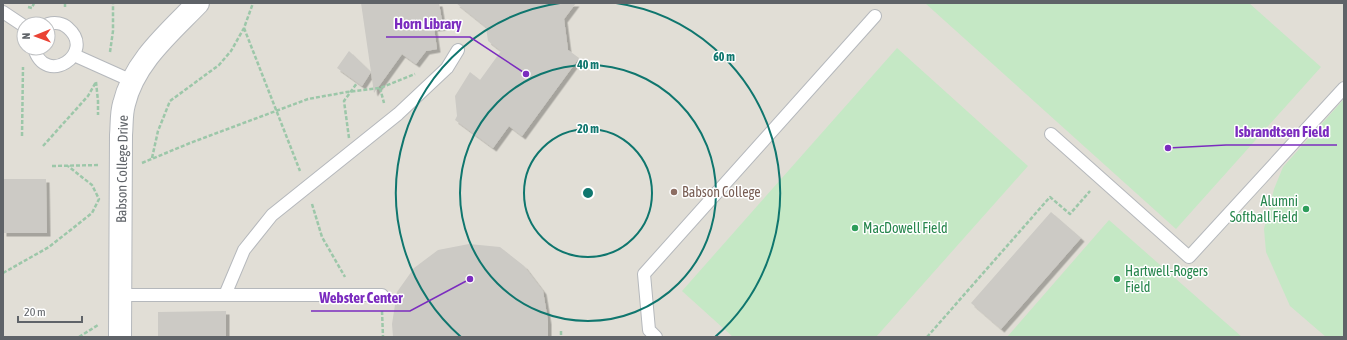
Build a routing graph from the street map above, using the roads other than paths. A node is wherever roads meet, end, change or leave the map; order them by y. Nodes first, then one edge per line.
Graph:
1 (198, 3) edge
2 (3, 12) edge
3 (875, 16) dead end
4 (16, 21) edge
5 (56, 23) edge
6 (458, 50) dead end
7 (74, 55) junction
8 (38, 56) edge
9 (132, 81) junction
10 (1344, 88) edge
11 (1051, 134) dead end
12 (121, 295) junction
13 (225, 295) junction
14 (382, 295) road end
15 (120, 337) edge
16 (656, 337) edge

1 - 9 street, Babson College Drive
2 - 4 lane
3 - 16 lane
5 - 7 lane
6 - 13 lane
7 - 8 lane
7 - 9 lane
9 - 12 street, Babson College Drive
10 - 11 lane
12 - 13 lane
12 - 15 street, Babson College Drive
13 - 14 lane

